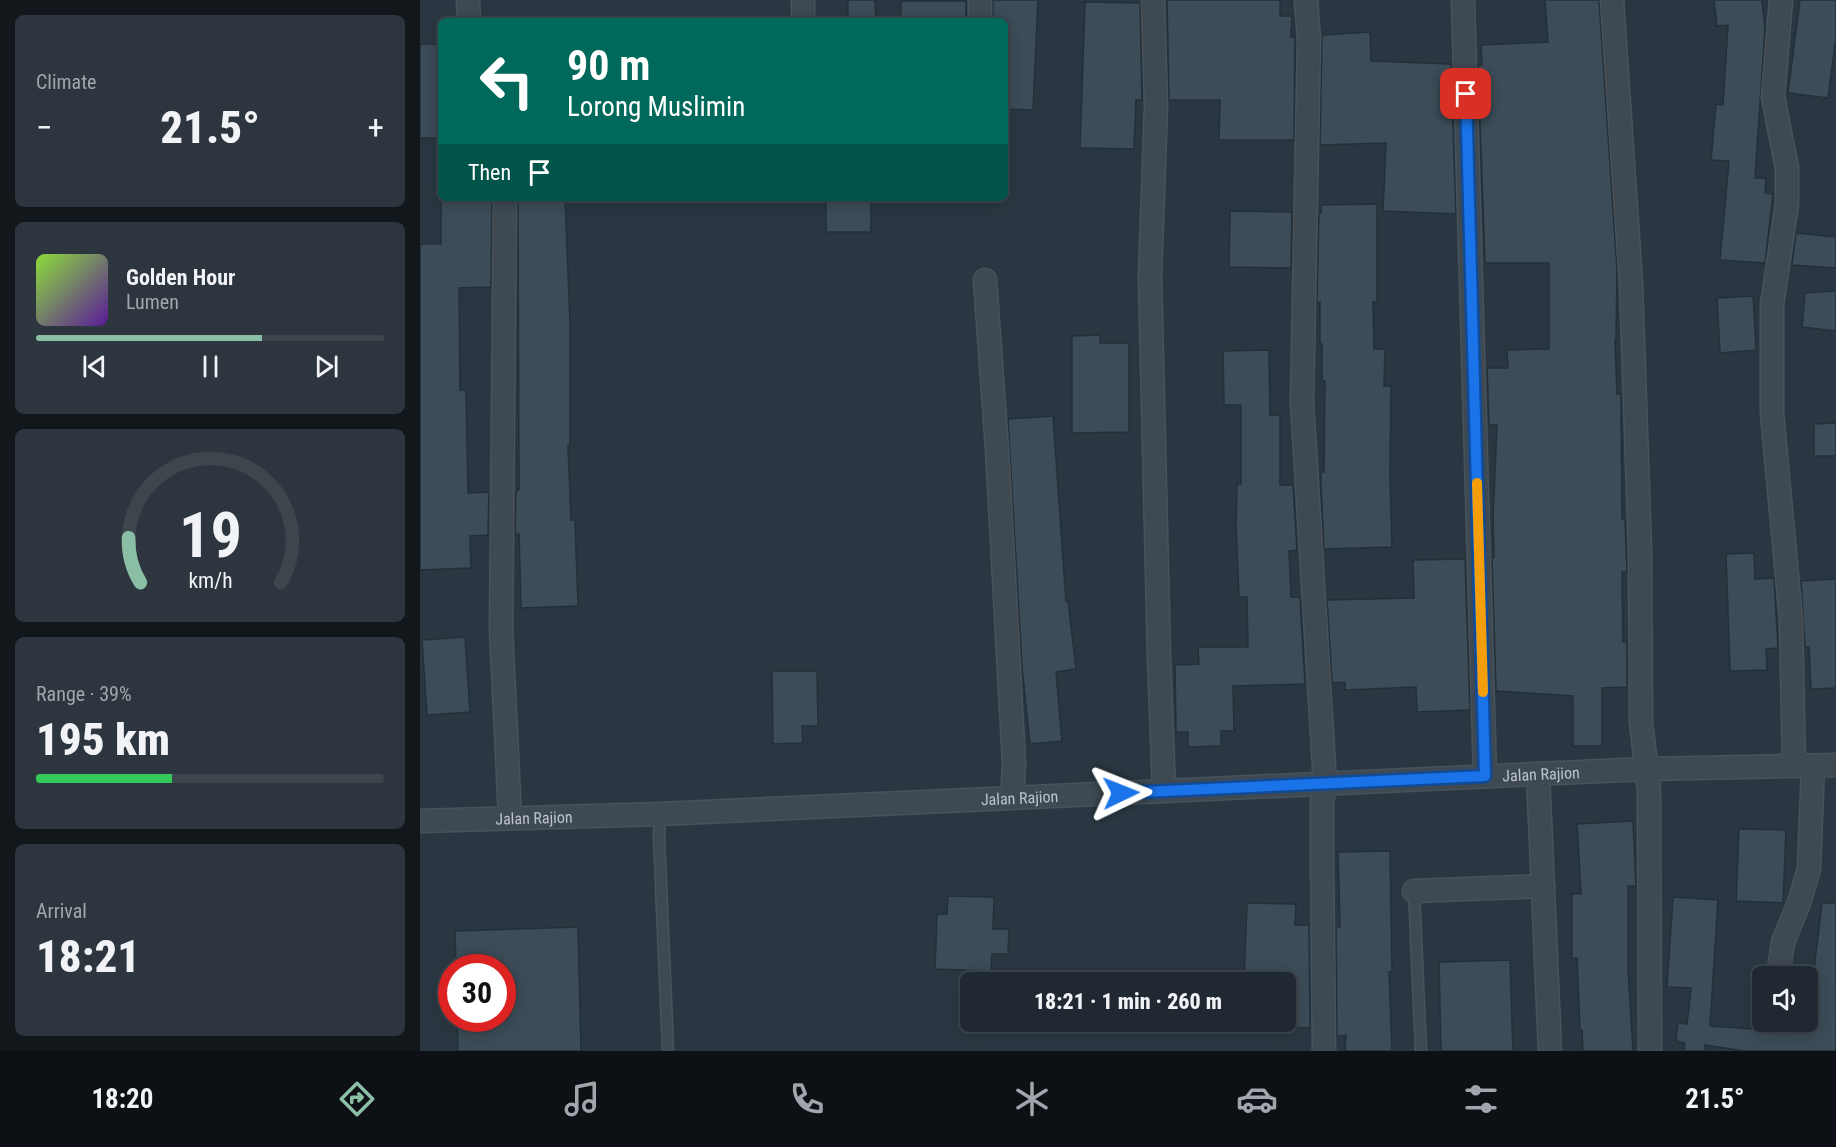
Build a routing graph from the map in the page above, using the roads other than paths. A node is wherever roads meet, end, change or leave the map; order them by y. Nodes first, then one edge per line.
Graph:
1 (468, 0) edge
2 (802, 0) edge
3 (980, 0) edge
4 (1152, 0) edge
5 (1306, 0) edge
6 (1463, 0) edge
7 (1612, 0) edge
8 (1781, 0) edge
9 (469, 18) edge
10 (803, 18) edge
11 (980, 18) edge
12 (505, 201) edge
13 (985, 279) dead end
14 (1836, 765) edge
15 (1804, 766) junction
16 (1538, 774) junction
17 (1485, 776) junction
18 (1648, 780) junction
19 (1164, 791) junction
20 (1323, 794) junction
21 (1011, 797) junction
22 (510, 817) junction
23 (420, 821) edge
24 (660, 825) junction
25 (1543, 886) junction
26 (1414, 891) joint
27 (1779, 966) edge
28 (668, 1051) edge
29 (1324, 1051) edge
30 (1421, 1051) edge
31 (1550, 1051) edge
32 (1650, 1051) edge

1 - 9 street
2 - 10 street
3 - 11 street
4 - 19 street
5 - 20 street
6 - 17 street
7 - 18 street
8 - 15 street
12 - 22 street
13 - 21 street
14 - 15 street, Jalan Rajion
15 - 18 street, Jalan Rajion
15 - 27 street
16 - 17 street, Jalan Rajion
16 - 18 street, Jalan Rajion
16 - 25 street
17 - 20 street, Jalan Rajion
18 - 32 street
19 - 20 street, Jalan Rajion
19 - 21 street, Jalan Rajion
20 - 29 street
21 - 24 street, Jalan Rajion
22 - 23 street, Jalan Rajion
22 - 24 street, Jalan Rajion
24 - 28 lane
25 - 26 street
25 - 31 street
26 - 30 lane

